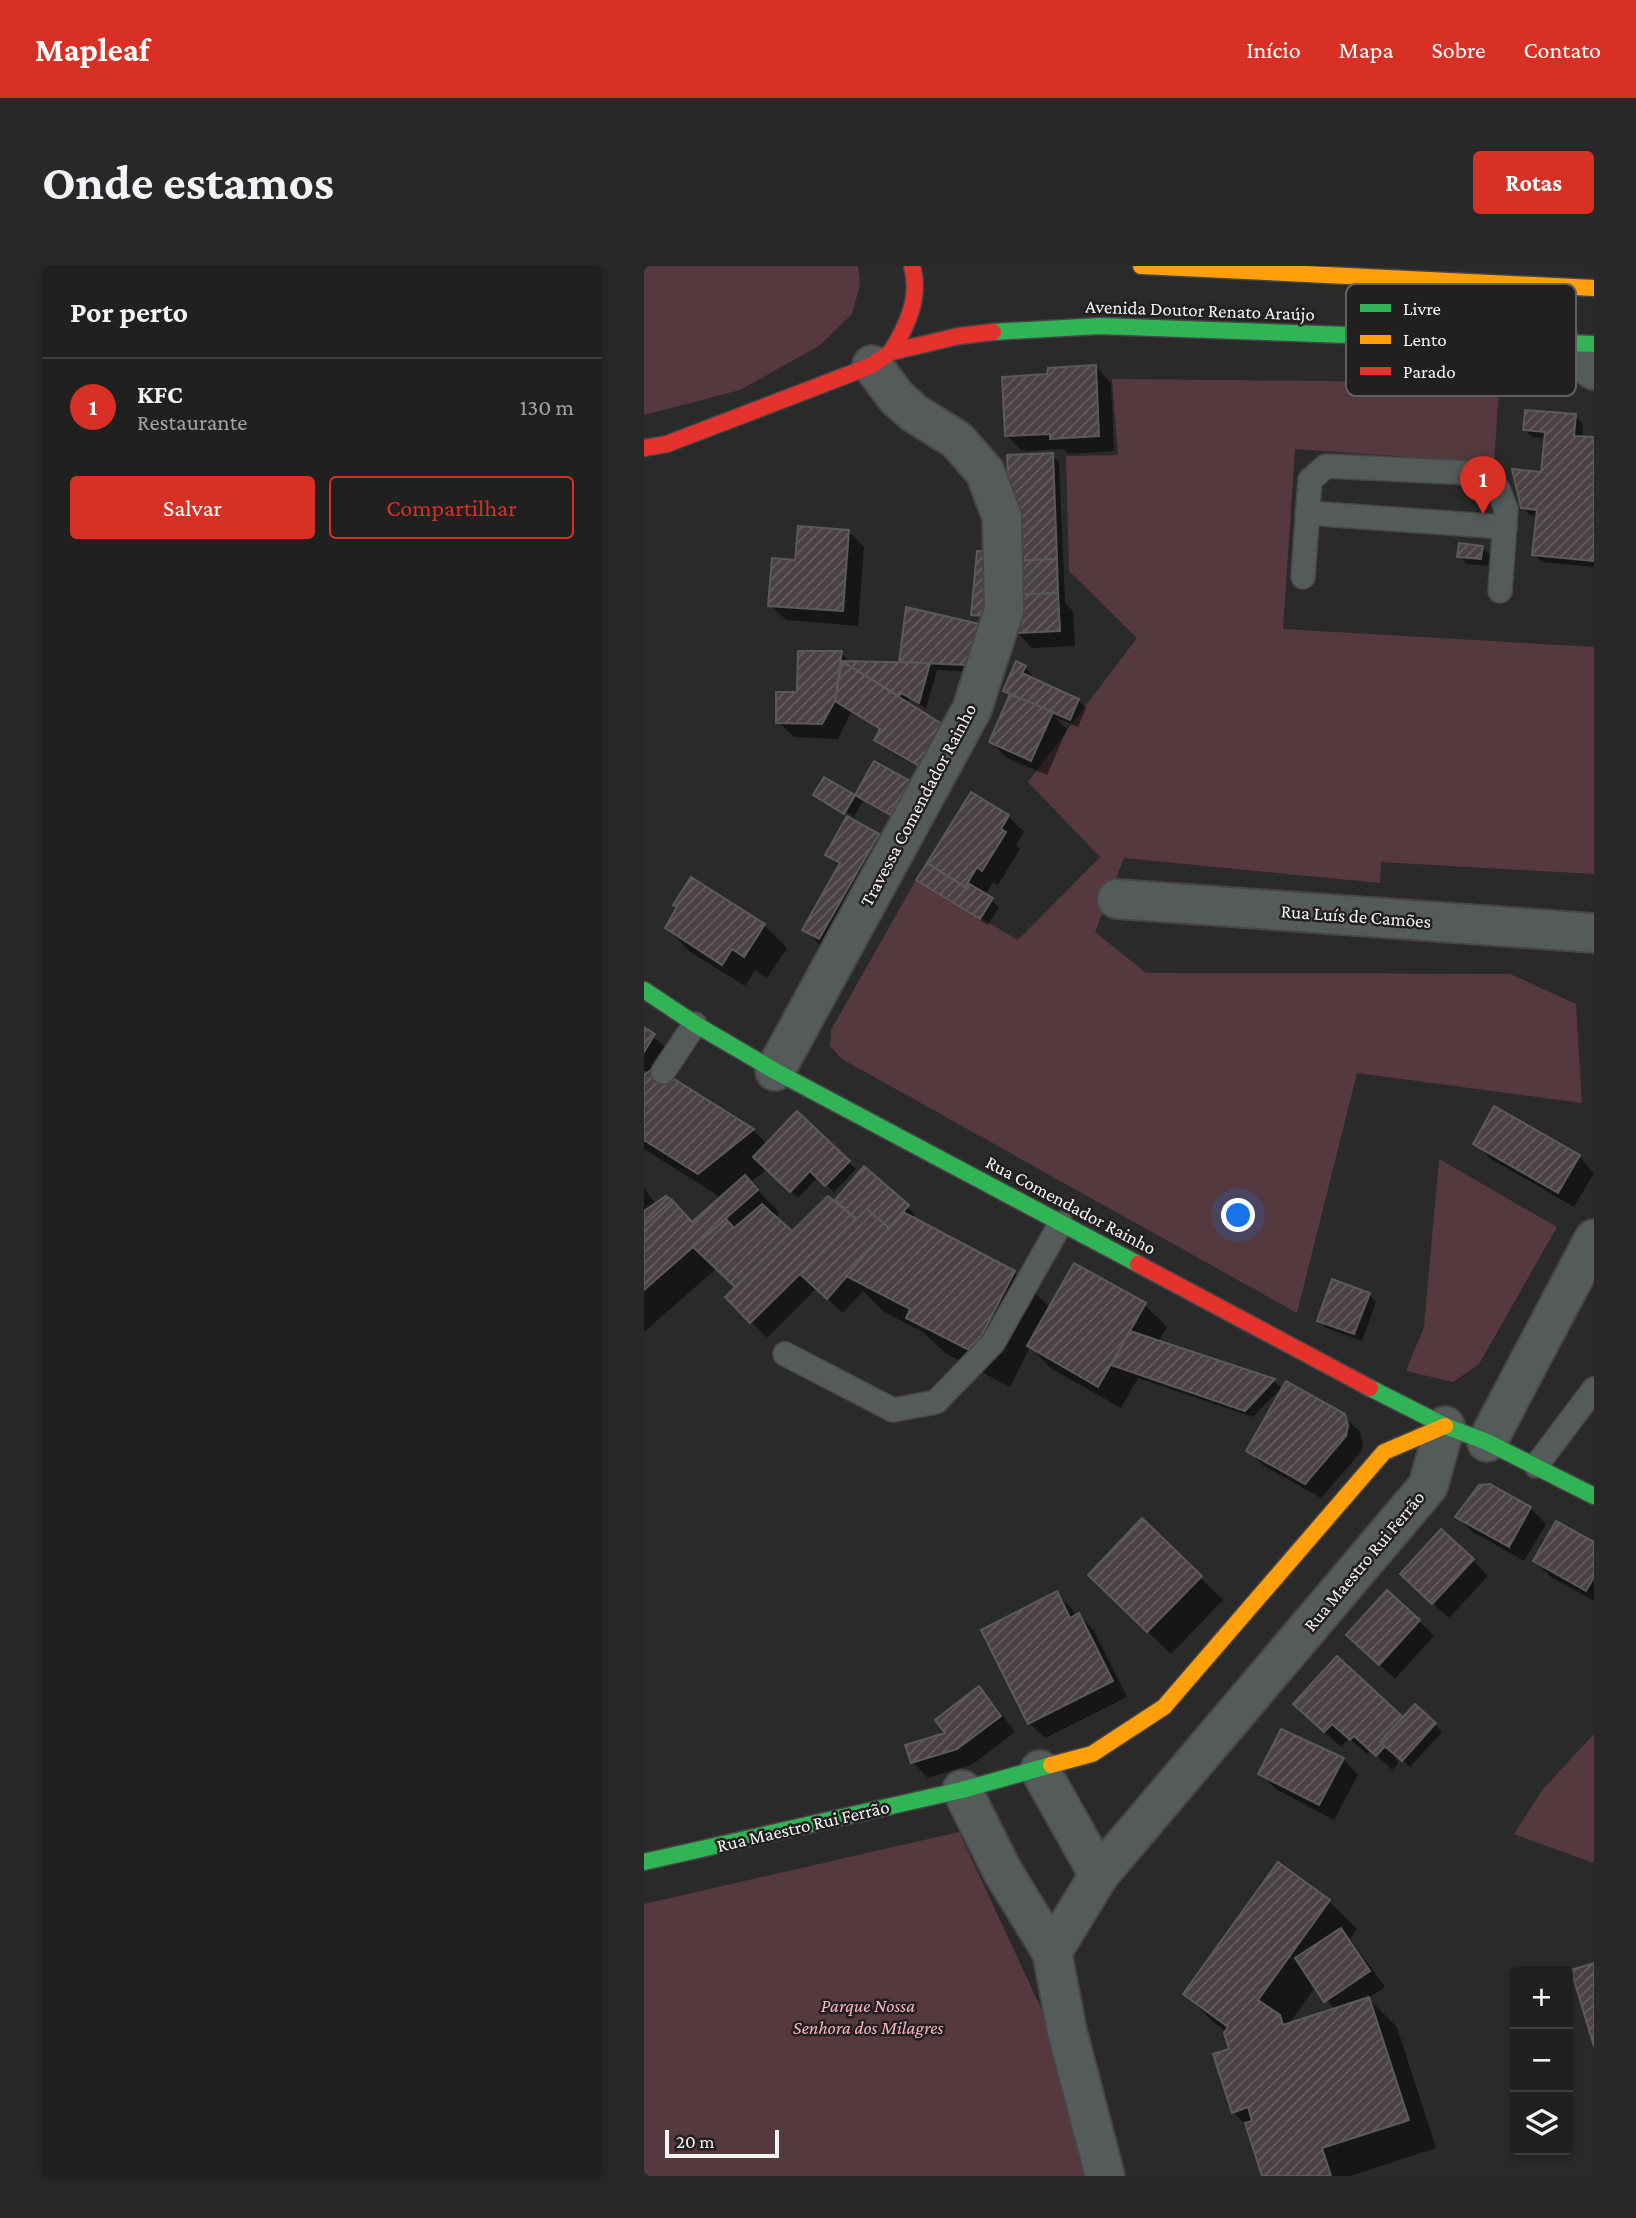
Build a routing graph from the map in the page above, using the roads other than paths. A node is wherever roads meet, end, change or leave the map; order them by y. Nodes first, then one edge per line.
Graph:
1 (912, 266) edge
2 (1141, 266) edge
3 (1385, 272) edge
4 (1542, 284) edge
5 (1576, 287) edge
6 (1594, 288) edge
7 (1346, 335) edge
8 (1576, 344) edge
9 (1594, 344) edge
10 (1576, 357) edge
11 (881, 358) junction
12 (1594, 370) edge
13 (644, 448) edge
14 (1307, 513) junction
15 (1505, 527) junction
16 (1303, 577) dead end
17 (1500, 591) dead end
18 (1117, 899) dead end
19 (1594, 933) edge
20 (644, 990) edge
21 (695, 1024) junction
22 (775, 1071) junction
23 (663, 1072) dead end
24 (1061, 1223) junction
25 (1594, 1239) edge
26 (785, 1354) dead end
27 (1594, 1389) edge
28 (1445, 1426) junction
29 (1487, 1442) junction
30 (1536, 1466) junction
31 (1594, 1496) edge
32 (1040, 1770) junction
33 (962, 1790) junction
34 (644, 1862) edge
35 (1099, 1875) junction
36 (1052, 1952) junction
37 (1105, 2176) edge

1 - 11 street
2 - 3 street, Avenida Doutor Renato Araújo
3 - 4 street, Avenida Doutor Renato Araújo
5 - 6 street, Avenida Doutor Renato Araújo
7 - 11 street, Avenida Doutor Renato Araújo
8 - 9 street, Avenida Doutor Renato Araújo
10 - 12 street
11 - 13 street, Avenida Doutor Renato Araújo
11 - 22 street, Travessa Comendador Rainho
14 - 15 lane
14 - 15 lane
14 - 16 lane
15 - 17 lane
18 - 19 street, Rua Luís de Camões
20 - 21 street, Rua Comendador Rainho
21 - 22 street, Rua Comendador Rainho
21 - 23 lane
22 - 24 street, Rua Comendador Rainho
24 - 26 lane
24 - 28 street, Rua Comendador Rainho
25 - 29 street
27 - 30 lane
28 - 29 street, Rua Comendador Rainho
28 - 32 street, Rua Maestro Rui Ferrão
28 - 35 street, Rua Maestro Rui Ferrão
29 - 30 street, Rua Comendador Rainho
30 - 31 street, Rua Comendador Rainho
32 - 33 street, Rua Maestro Rui Ferrão
32 - 35 street
33 - 34 street, Rua Maestro Rui Ferrão
33 - 36 street
35 - 36 street, Rua Maestro Rui Ferrão
36 - 37 street

